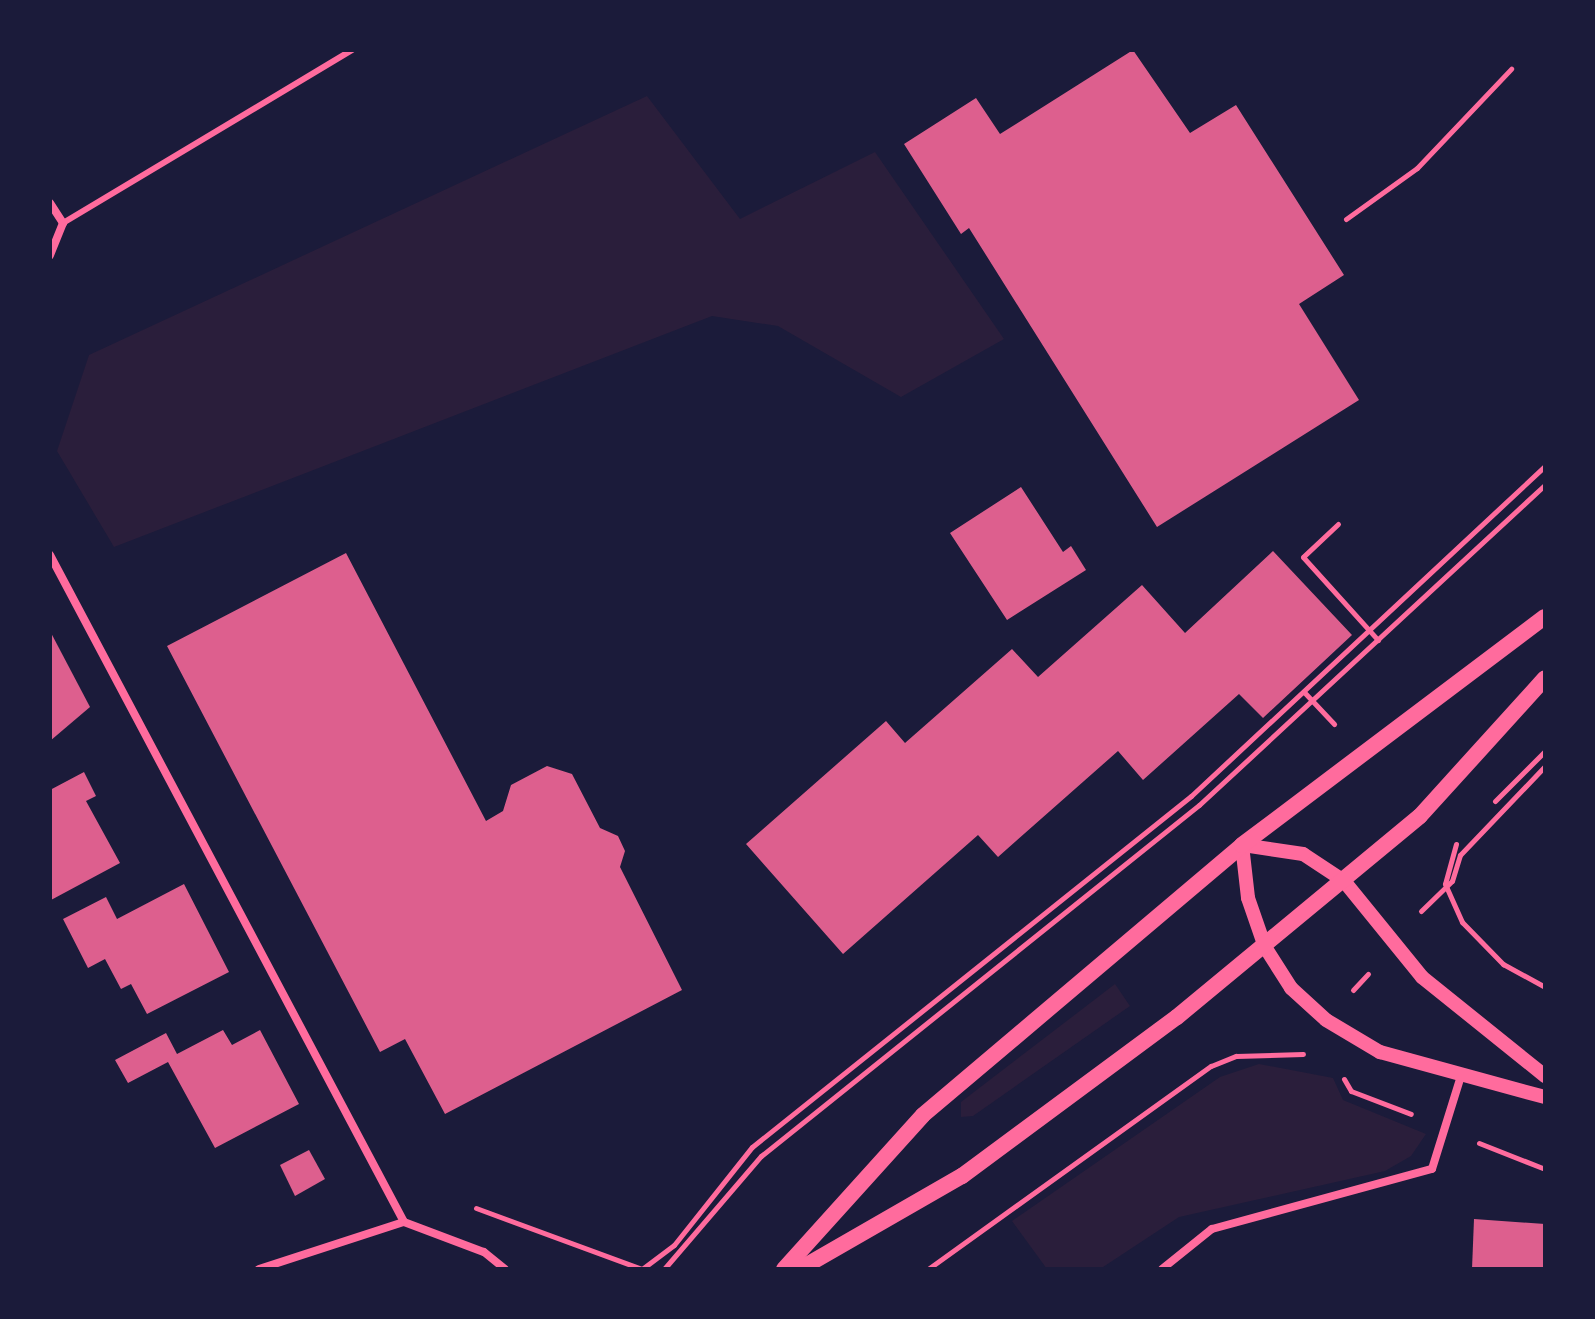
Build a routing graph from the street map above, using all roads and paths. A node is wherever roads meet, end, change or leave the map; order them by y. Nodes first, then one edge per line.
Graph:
1 (352, 50) edge
2 (1511, 69) dead end
3 (50, 203) edge
4 (1346, 219) dead end
5 (63, 223) junction
6 (50, 255) edge
7 (1545, 466) edge
8 (1545, 485) edge
9 (1338, 524) dead end
10 (50, 555) edge
11 (1545, 617) edge
12 (1370, 631) junction
13 (1378, 640) junction
14 (1545, 678) edge
15 (1545, 751) edge
16 (1242, 845) junction
17 (1344, 881) junction
18 (1265, 947) junction
19 (1545, 987) edge
20 (1316, 1060) dead end
21 (1339, 1070) dead end
22 (1545, 1076) edge
23 (1460, 1079) junction
24 (1545, 1097) edge
25 (1445, 1128) junction
26 (1545, 1169) edge
27 (404, 1222) junction
28 (259, 1269) edge
29 (505, 1269) edge
30 (642, 1269) edge
31 (664, 1269) edge
32 (784, 1269) edge
33 (800, 1269) edge
34 (928, 1269) edge
35 (1162, 1269) edge

1 - 5 lane
2 - 4 path
3 - 5 street
5 - 6 street
7 - 12 path
8 - 13 path
9 - 12 path
10 - 27 street
11 - 16 main road
12 - 13 path
12 - 30 path
13 - 31 path
14 - 17 main road
15 - 19 path
16 - 17 street
16 - 18 street
16 - 32 main road
17 - 18 main road
17 - 22 street
18 - 23 street
18 - 33 main road
20 - 34 path
21 - 25 path
23 - 24 street
23 - 25 street
25 - 26 path
25 - 35 street
27 - 28 street
27 - 29 street

